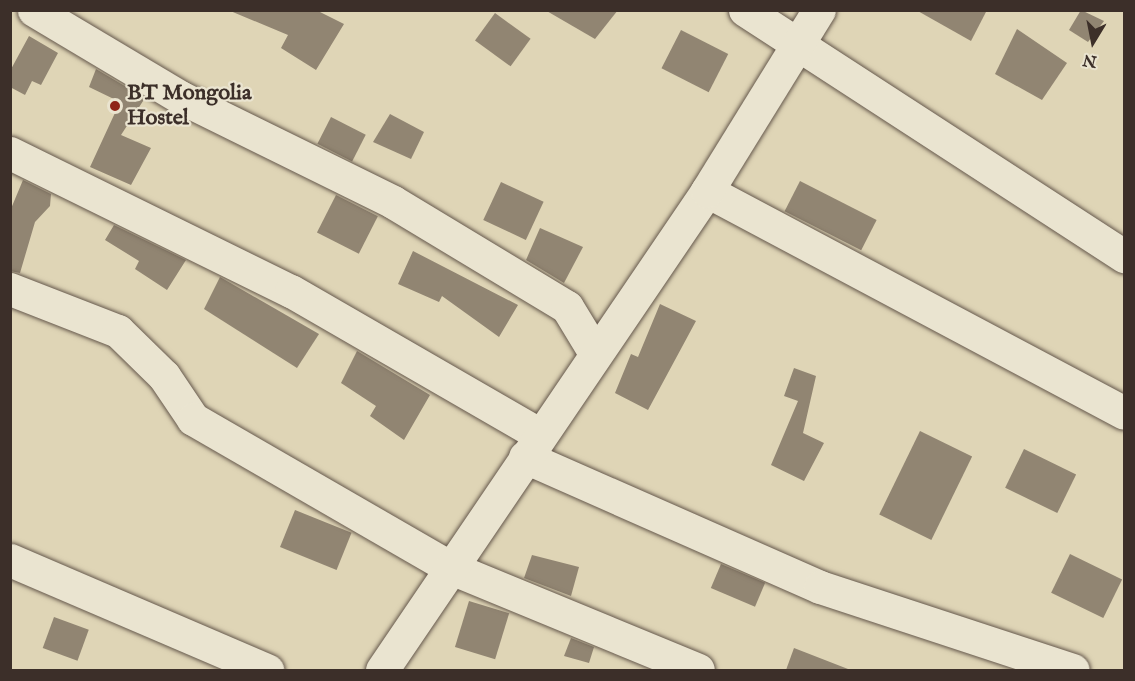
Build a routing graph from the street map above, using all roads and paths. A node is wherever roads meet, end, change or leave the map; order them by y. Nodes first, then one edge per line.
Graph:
1 (34, 10) edge
2 (745, 10) edge
3 (819, 10) edge
4 (796, 43) junction
5 (10, 153) edge
6 (708, 191) junction
7 (1125, 256) edge
8 (10, 289) edge
9 (595, 353) junction
10 (1125, 413) edge
11 (532, 446) junction
12 (10, 560) edge
13 (451, 568) junction
14 (267, 670) edge
15 (382, 670) edge
16 (698, 670) edge
17 (1073, 670) edge

1 - 9 street
2 - 4 street
3 - 4 street
4 - 6 street
4 - 7 street
5 - 11 street
6 - 9 street
6 - 10 street
8 - 13 street
9 - 11 street
11 - 13 street
11 - 17 street
12 - 14 street
13 - 15 street
13 - 16 street

